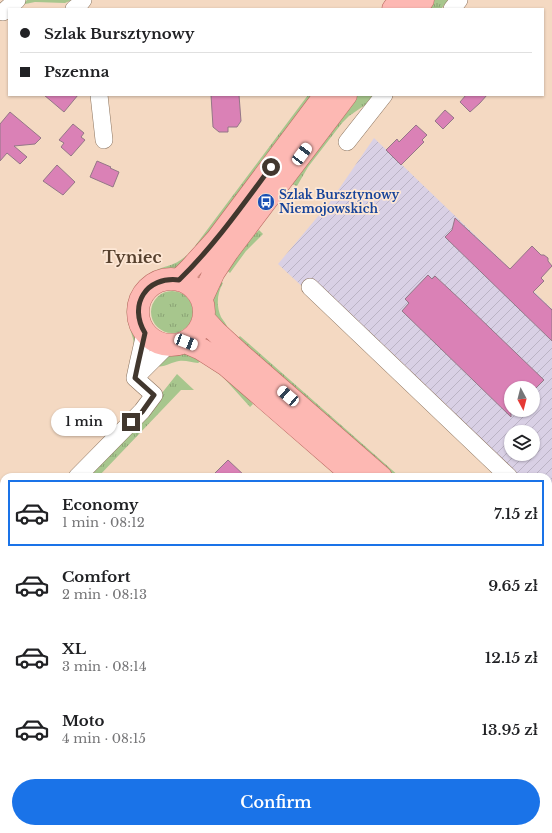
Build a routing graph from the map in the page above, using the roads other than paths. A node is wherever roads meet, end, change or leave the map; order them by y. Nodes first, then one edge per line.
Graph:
1 (17, 0) edge
2 (83, 0) edge
3 (401, 0) edge
4 (422, 0) edge
5 (459, 0) edge
6 (8, 8) edge
7 (75, 8) edge
8 (394, 8) edge
9 (416, 8) edge
10 (453, 8) edge
11 (99, 96) edge
12 (324, 96) edge
13 (345, 96) edge
14 (383, 96) edge
15 (104, 140) dead end
16 (347, 142) dead end
17 (179, 280) junction
18 (310, 288) dead end
19 (202, 298) junction
20 (204, 319) junction
21 (145, 333) junction
22 (177, 344) junction
23 (135, 378) junction
24 (81, 473) edge
25 (350, 473) edge
26 (376, 473) edge
27 (505, 473) edge

1 - 6 street
2 - 7 street
3 - 8 main road
4 - 9 main road
5 - 10 street
11 - 15 street
12 - 17 main road
13 - 19 main road
14 - 16 street
17 - 19 main road
17 - 21 main road
18 - 27 street
19 - 20 main road
20 - 22 main road
20 - 26 main road
21 - 22 main road
21 - 23 street
22 - 23 street
22 - 25 main road
23 - 24 street

